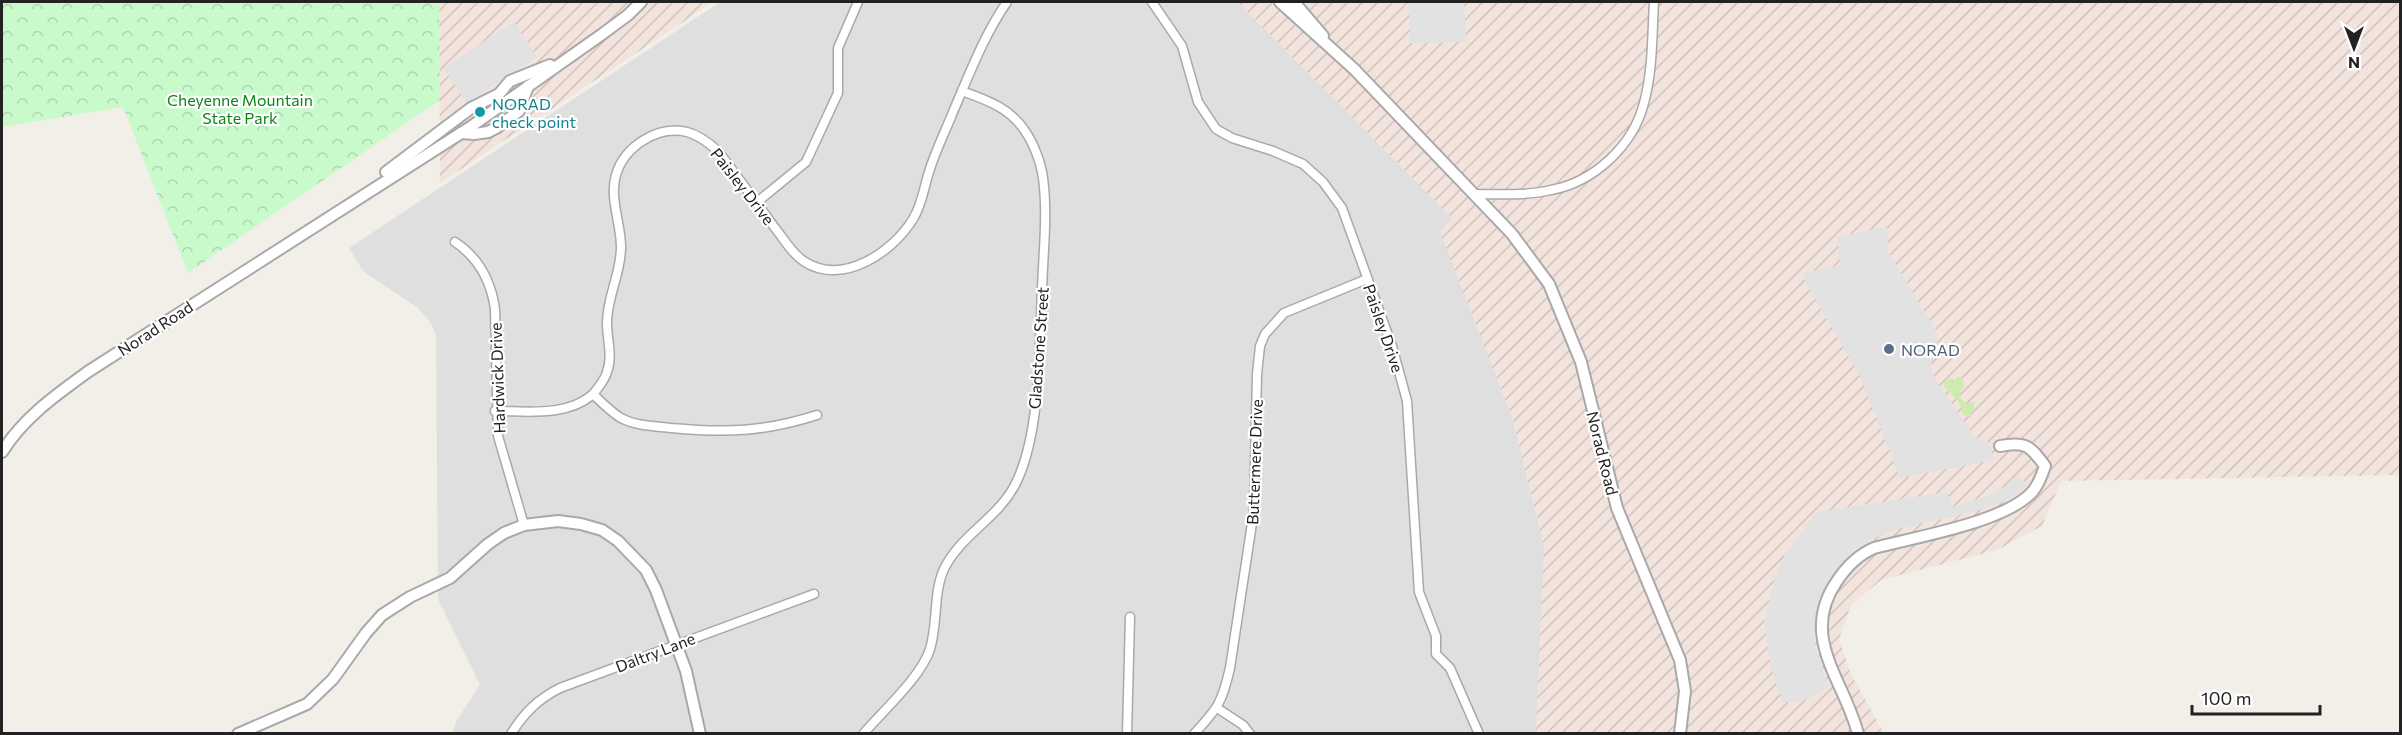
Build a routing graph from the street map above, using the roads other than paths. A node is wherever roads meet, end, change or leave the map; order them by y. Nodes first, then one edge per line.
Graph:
1 (641, 2) edge
2 (858, 2) edge
3 (1007, 2) edge
4 (1152, 2) edge
5 (1280, 2) edge
6 (1294, 2) edge
7 (1654, 2) edge
8 (582, 48) junction
9 (1340, 57) junction
10 (528, 86) junction
11 (962, 91) junction
12 (461, 133) junction
13 (1473, 194) junction
14 (756, 203) junction
15 (322, 220) junction
16 (455, 242) dead end
17 (1367, 279) junction
18 (592, 394) junction
19 (495, 411) junction
20 (817, 416) dead end
21 (2000, 446) dead end
22 (2, 452) edge
23 (524, 525) junction
24 (814, 594) dead end
25 (1130, 617) dead end
26 (676, 644) junction
27 (1217, 708) junction
28 (863, 733) edge
29 (238, 734) edge
30 (511, 734) edge
31 (700, 734) edge
32 (1127, 734) edge
33 (1194, 734) edge
34 (1250, 734) edge
35 (1479, 734) edge
36 (1680, 734) edge
37 (1858, 734) edge

1 - 8 street, Norad Road
2 - 14 street
3 - 11 street, Paisley Drive
4 - 17 street, Paisley Drive
5 - 9 street, Norad Road
6 - 9 street, Norad Road
7 - 13 street
8 - 10 street, Norad Road
8 - 15 street, Norad Road
9 - 13 street, Norad Road
10 - 12 street, Norad Road
10 - 12 street, Norad Road
11 - 14 street, Paisley Drive
11 - 28 street, Gladstone Street
12 - 15 street, Norad Road
13 - 36 street, Norad Road
14 - 18 street, Paisley Drive
15 - 22 street, Norad Road
16 - 19 street, Hardwick Drive
17 - 27 street, Buttermere Drive
17 - 35 street, Paisley Drive
18 - 19 street, Paisley Drive
18 - 20 street
19 - 23 street, Hardwick Drive
21 - 37 street
23 - 26 street
23 - 29 street
24 - 26 street, Daltry Lane
25 - 32 street
26 - 30 street, Daltry Lane
26 - 31 street
27 - 33 street, Buttermere Drive
27 - 34 street

